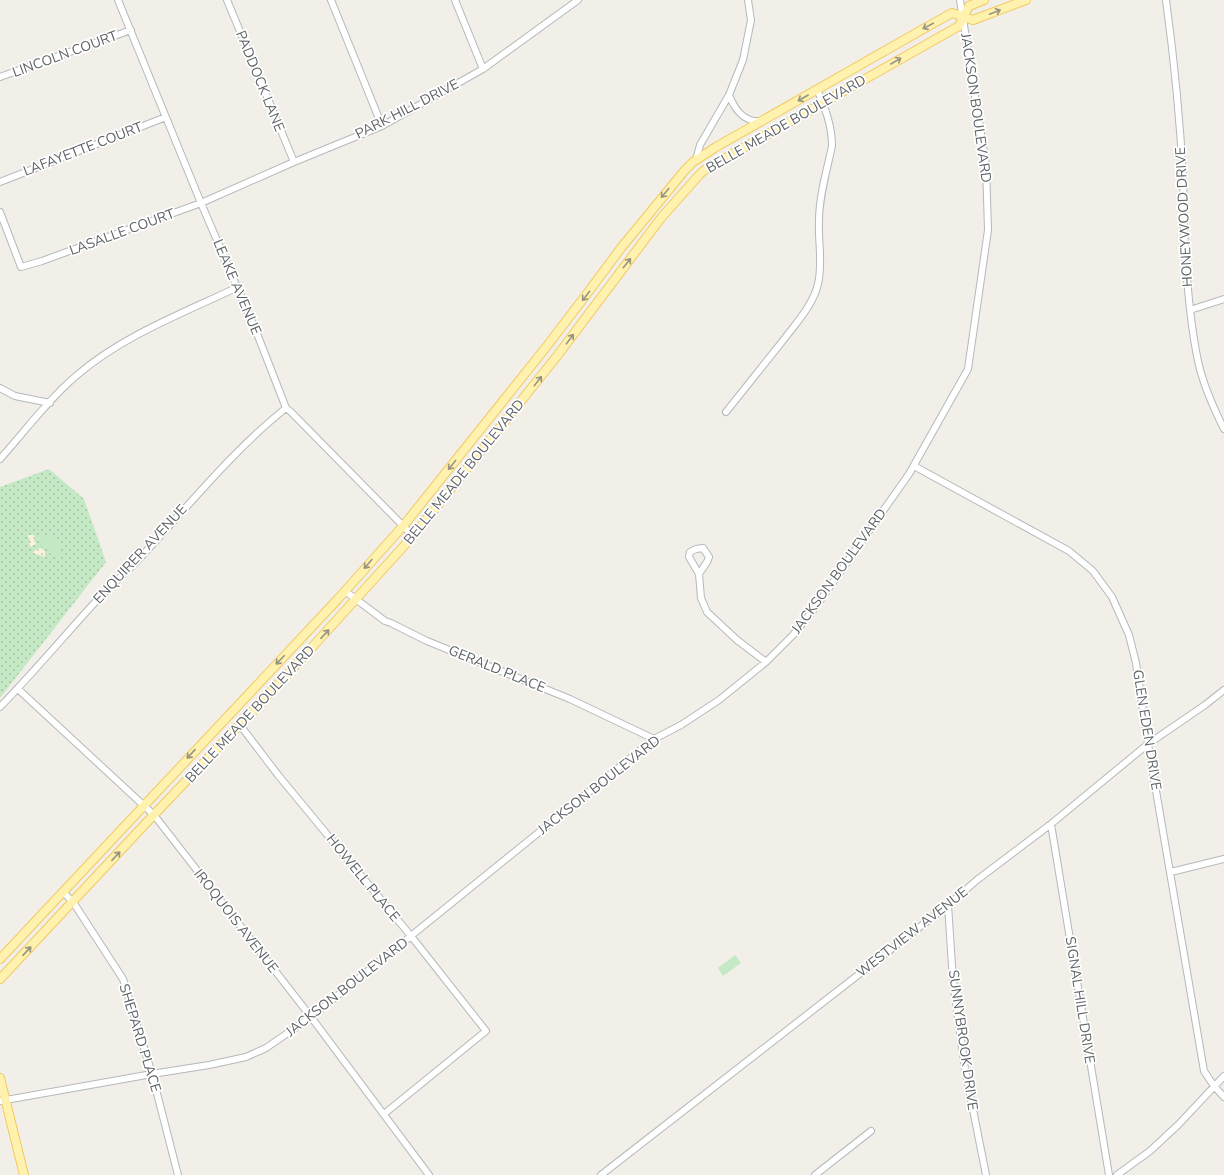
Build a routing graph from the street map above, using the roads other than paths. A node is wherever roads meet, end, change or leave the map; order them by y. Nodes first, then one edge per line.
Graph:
1 (118, 0) edge
2 (227, 0) edge
3 (331, 0) edge
4 (455, 0) edge
5 (578, 0) edge
6 (748, 0) edge
7 (960, 0) edge
8 (984, 0) edge
9 (1026, 0) edge
10 (1166, 0) edge
11 (963, 17) junction
12 (131, 30) junction
13 (875, 56) junction
14 (483, 69) junction
15 (882, 69) junction
16 (0, 77) edge
17 (817, 89) junction
18 (729, 95) junction
19 (822, 103) junction
20 (166, 117) junction
21 (763, 120) junction
22 (382, 126) junction
23 (769, 132) junction
24 (696, 160) junction
25 (294, 162) junction
26 (704, 170) junction
27 (0, 182) edge
28 (201, 204) junction
29 (0, 212) edge
30 (238, 287) junction
31 (1224, 299) edge
32 (1190, 310) junction
33 (517, 384) junction
34 (0, 388) edge
35 (528, 393) junction
36 (50, 403) junction
37 (286, 408) junction
38 (726, 412) dead end
39 (491, 416) junction
40 (502, 425) junction
41 (1224, 429) edge
42 (0, 459) edge
43 (914, 466) junction
44 (404, 526) junction
45 (414, 536) junction
46 (699, 574) dead end
47 (345, 591) junction
48 (357, 600) junction
49 (766, 662) junction
50 (18, 689) junction
51 (1224, 690) edge
52 (0, 707) edge
53 (228, 715) junction
54 (240, 726) junction
55 (654, 739) junction
56 (1148, 744) junction
57 (144, 805) junction
58 (154, 815) junction
59 (1051, 824) junction
60 (1224, 859) edge
61 (1171, 872) junction
62 (63, 892) junction
63 (73, 902) junction
64 (948, 905) junction
65 (411, 936) junction
66 (0, 959) edge
67 (0, 979) edge
68 (311, 1017) junction
69 (152, 1074) junction
70 (1224, 1076) edge
71 (0, 1078) edge
72 (1214, 1086) junction
73 (1224, 1097) edge
74 (3, 1101) edge
75 (384, 1114) junction
76 (870, 1131) dead end
77 (24, 1175) edge
78 (178, 1175) edge
79 (429, 1175) edge
80 (601, 1175) edge
81 (814, 1175) edge
82 (986, 1175) edge
83 (1109, 1175) edge
84 (1117, 1175) edge

1 - 12 street, LEAKE AVENUE
2 - 25 street, PADDOCK LANE
3 - 22 street
4 - 14 street
5 - 14 street, PARK HILL DRIVE
6 - 18 street
7 - 11 street, JACKSON BOULEVARD
8 - 11 main road, BELLE MEADE BOULEVARD
11 -> 9 main road, BELLE MEADE BOULEVARD
10 - 32 street, HONEYWOOD DRIVE
11 -> 13 main road, BELLE MEADE BOULEVARD
15 -> 11 main road, BELLE MEADE BOULEVARD
11 - 43 street, JACKSON BOULEVARD
12 - 16 street, LINCOLN COURT
12 - 20 street, LEAKE AVENUE
13 - 15 main road
13 - 17 main road, BELLE MEADE BOULEVARD
14 - 22 street, PARK HILL DRIVE
15 - 19 main road, BELLE MEADE BOULEVARD
17 - 19 street
17 -> 21 main road, BELLE MEADE BOULEVARD
18 - 21 street
18 - 24 street
19 - 23 main road, BELLE MEADE BOULEVARD
19 - 38 street
20 - 27 street, LAFAYETTE COURT
20 - 28 street, LEAKE AVENUE
21 - 23 main road
21 - 24 main road, BELLE MEADE BOULEVARD
22 - 25 street, PARK HILL DRIVE
23 - 26 main road, BELLE MEADE BOULEVARD
24 - 26 main road
24 -> 33 main road, BELLE MEADE BOULEVARD
25 - 28 street, PARK HILL DRIVE
35 -> 26 main road, BELLE MEADE BOULEVARD
28 - 29 street, LASALLE COURT
28 - 30 street, LEAKE AVENUE
30 - 36 street
30 - 37 street, LEAKE AVENUE
31 - 32 street
32 - 41 street, HONEYWOOD DRIVE
33 - 35 main road
33 - 39 main road, BELLE MEADE BOULEVARD
34 - 36 street
35 - 40 main road, BELLE MEADE BOULEVARD
36 - 42 street
37 - 44 street, LEAKE AVENUE
37 - 50 street, ENQUIRER AVENUE
39 - 40 main road
39 -> 44 main road, BELLE MEADE BOULEVARD
40 - 45 main road, BELLE MEADE BOULEVARD
43 - 49 street, JACKSON BOULEVARD
43 - 56 street, GLEN EDEN DRIVE
44 - 45 street, LEAKE AVENUE
44 -> 47 main road, BELLE MEADE BOULEVARD
45 - 48 main road, BELLE MEADE BOULEVARD
46 - 49 street
47 - 48 street, GERALD PLACE
47 -> 53 main road, BELLE MEADE BOULEVARD
54 -> 48 main road, BELLE MEADE BOULEVARD
48 - 55 street, GERALD PLACE
49 - 55 street, JACKSON BOULEVARD
50 - 52 street, ENQUIRER AVENUE
50 - 57 street, IROQUOIS AVENUE
51 - 56 street, WESTVIEW AVENUE
53 - 54 main road
53 -> 57 main road, BELLE MEADE BOULEVARD
54 - 58 main road, BELLE MEADE BOULEVARD
54 - 65 street, HOWELL PLACE
55 - 65 street, JACKSON BOULEVARD
56 - 59 street, WESTVIEW AVENUE
56 - 61 street, GLEN EDEN DRIVE
57 - 58 street, IROQUOIS AVENUE
57 - 62 main road, BELLE MEADE BOULEVARD
63 -> 58 main road, BELLE MEADE BOULEVARD
58 - 68 street, IROQUOIS AVENUE
59 - 64 street, WESTVIEW AVENUE
59 - 83 street, SIGNAL HILL DRIVE
60 - 61 street
61 - 72 street, GLEN EDEN DRIVE
62 - 63 street, SHEPARD PLACE
62 - 66 main road, BELLE MEADE BOULEVARD
67 -> 63 main road, BELLE MEADE BOULEVARD
63 - 69 street, SHEPARD PLACE
64 - 80 street, WESTVIEW AVENUE
64 - 82 street, SUNNYBROOK DRIVE
65 - 68 street, JACKSON BOULEVARD
65 - 75 street, HOWELL PLACE
68 - 69 street, JACKSON BOULEVARD
68 - 75 street, IROQUOIS AVENUE
69 - 74 street, JACKSON BOULEVARD
69 - 78 street, SHEPARD PLACE
70 - 72 street
71 - 74 main road
72 - 73 street, GLEN EDEN DRIVE
72 - 84 street
74 - 77 main road
75 - 79 street, IROQUOIS AVENUE
76 - 81 street

